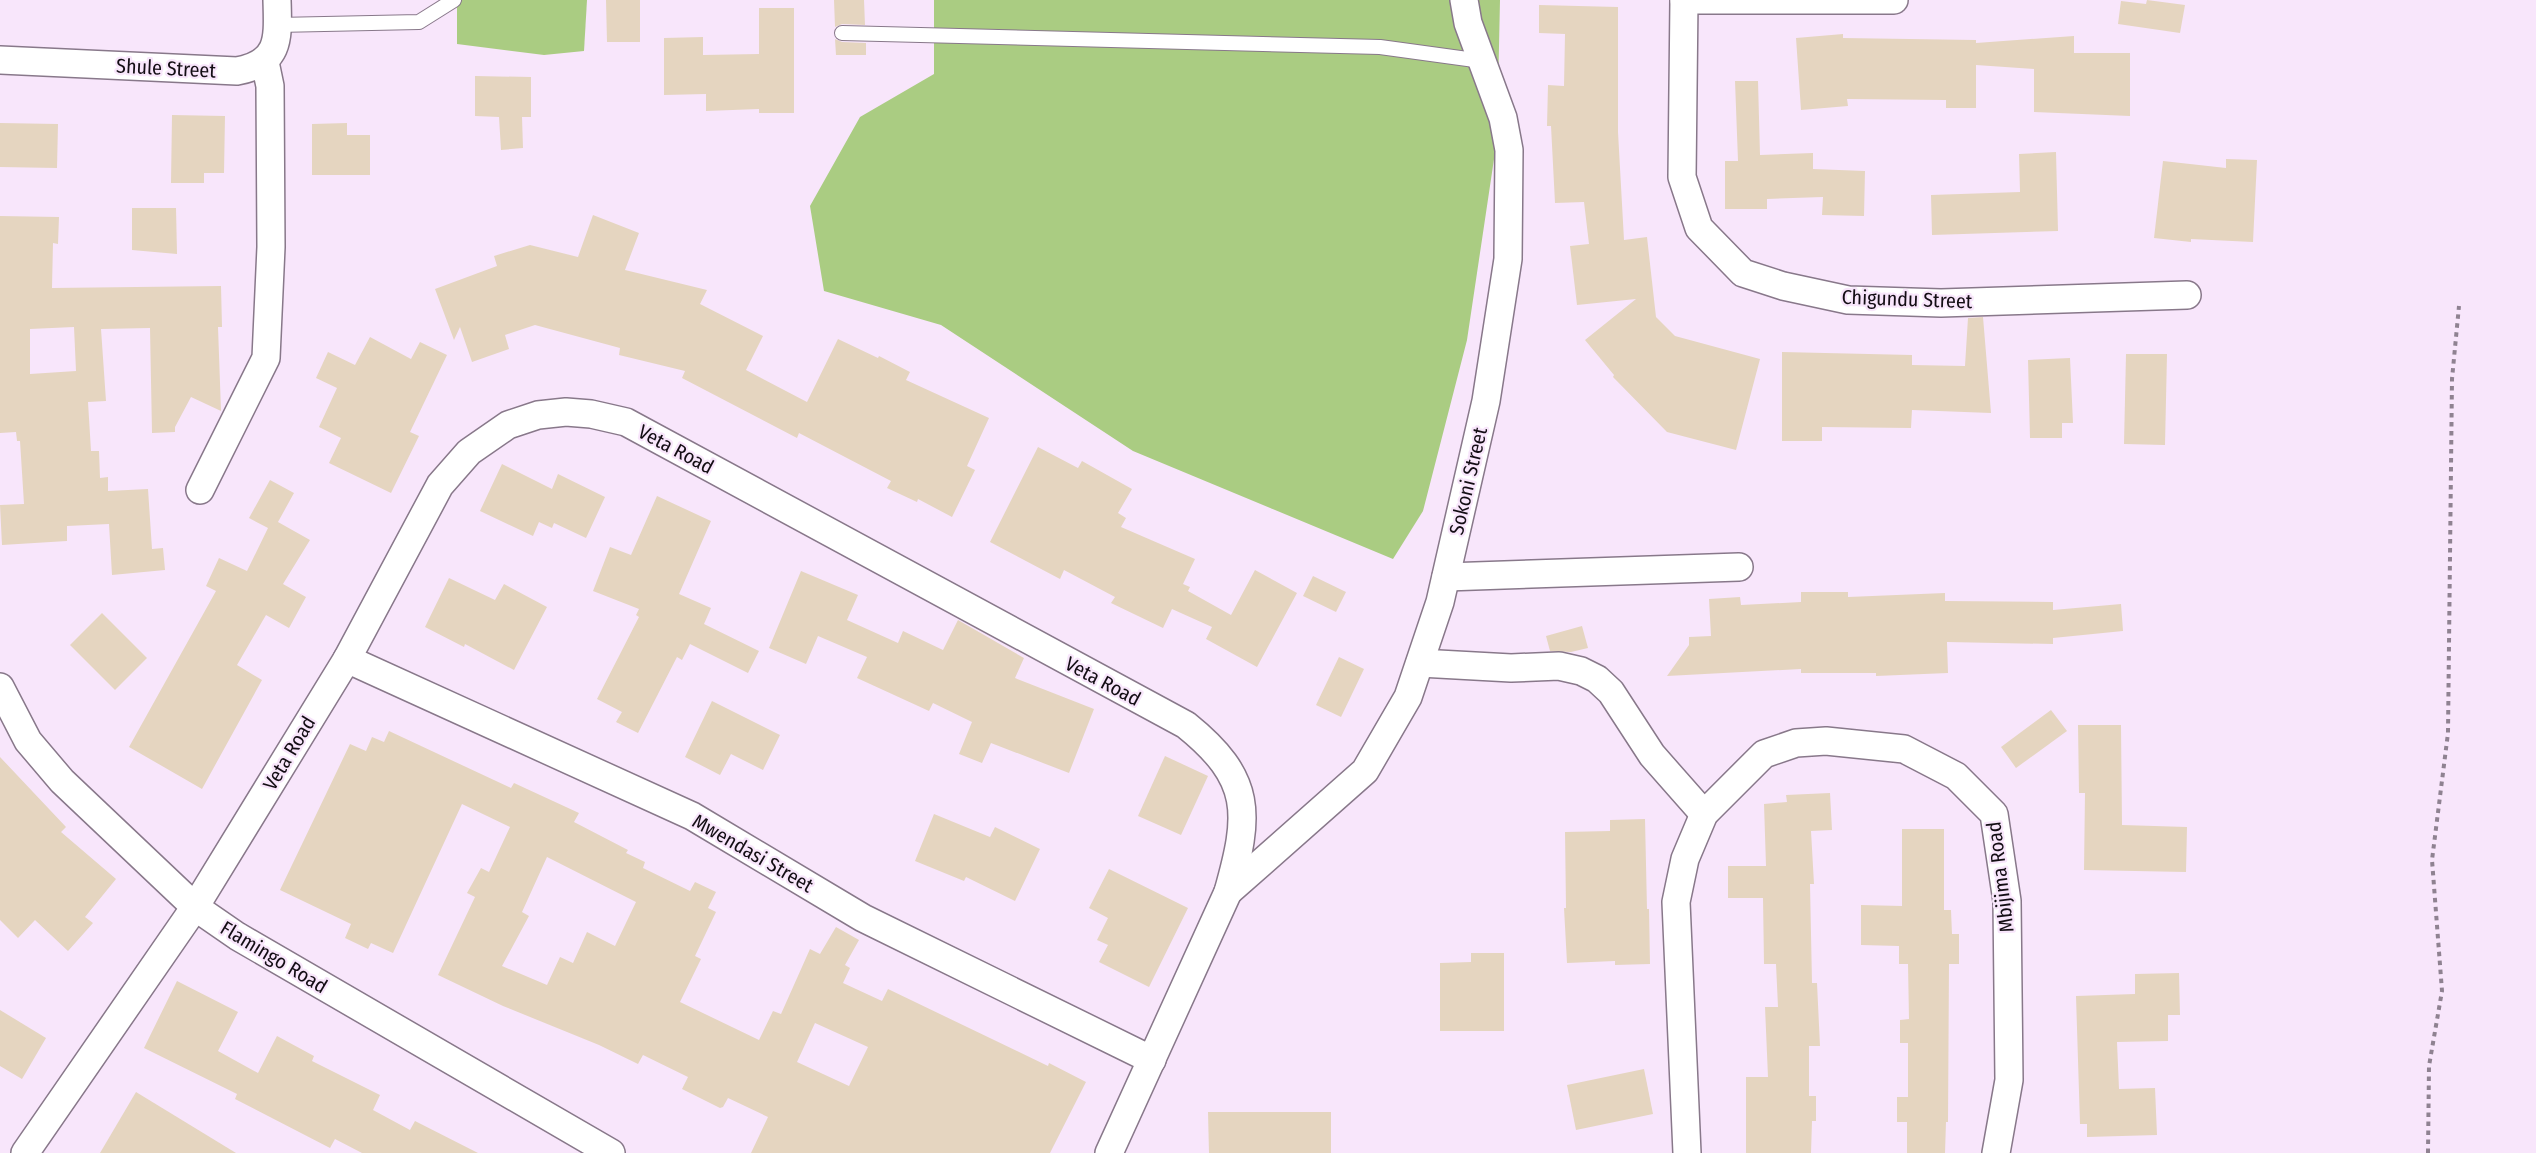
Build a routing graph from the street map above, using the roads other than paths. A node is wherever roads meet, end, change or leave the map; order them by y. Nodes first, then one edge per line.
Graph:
1 (454, 0) edge
2 (1464, 0) edge
3 (1684, 0) edge
4 (1894, 0) edge
5 (277, 13) edge
6 (842, 33) dead end
7 (0, 60) edge
8 (1482, 61) junction
9 (265, 62) junction
10 (2187, 295) dead end
11 (200, 490) dead end
12 (1739, 567) dead end
13 (1446, 577) junction
14 (346, 659) junction
15 (1420, 663) junction
16 (0, 687) edge
17 (1704, 814) junction
18 (1228, 892) junction
19 (195, 907) junction
20 (1152, 1060) junction
21 (25, 1153) edge
22 (611, 1153) edge
23 (1108, 1153) edge
24 (1687, 1153) edge
25 (1996, 1153) edge

1 - 5 lane
2 - 8 street, Sokoni Street
3 - 4 street
3 - 10 street, Chigundu Street
5 - 9 street
6 - 8 lane
7 - 9 street, Shule Street
8 - 13 street, Sokoni Street
9 - 11 street
12 - 13 street
13 - 15 street, Sokoni Street
14 - 18 street, Veta Road
14 - 19 street, Veta Road
14 - 20 street, Mwendasi Street
15 - 17 street
15 - 18 street, Sokoni Street
16 - 19 street, Flamingo Road
17 - 24 street, Mbijima Road
17 - 25 street, Mbijima Road
18 - 20 street, Veta Road
19 - 21 street, Veta Road
19 - 22 street, Flamingo Road
20 - 23 street, Veta Road

